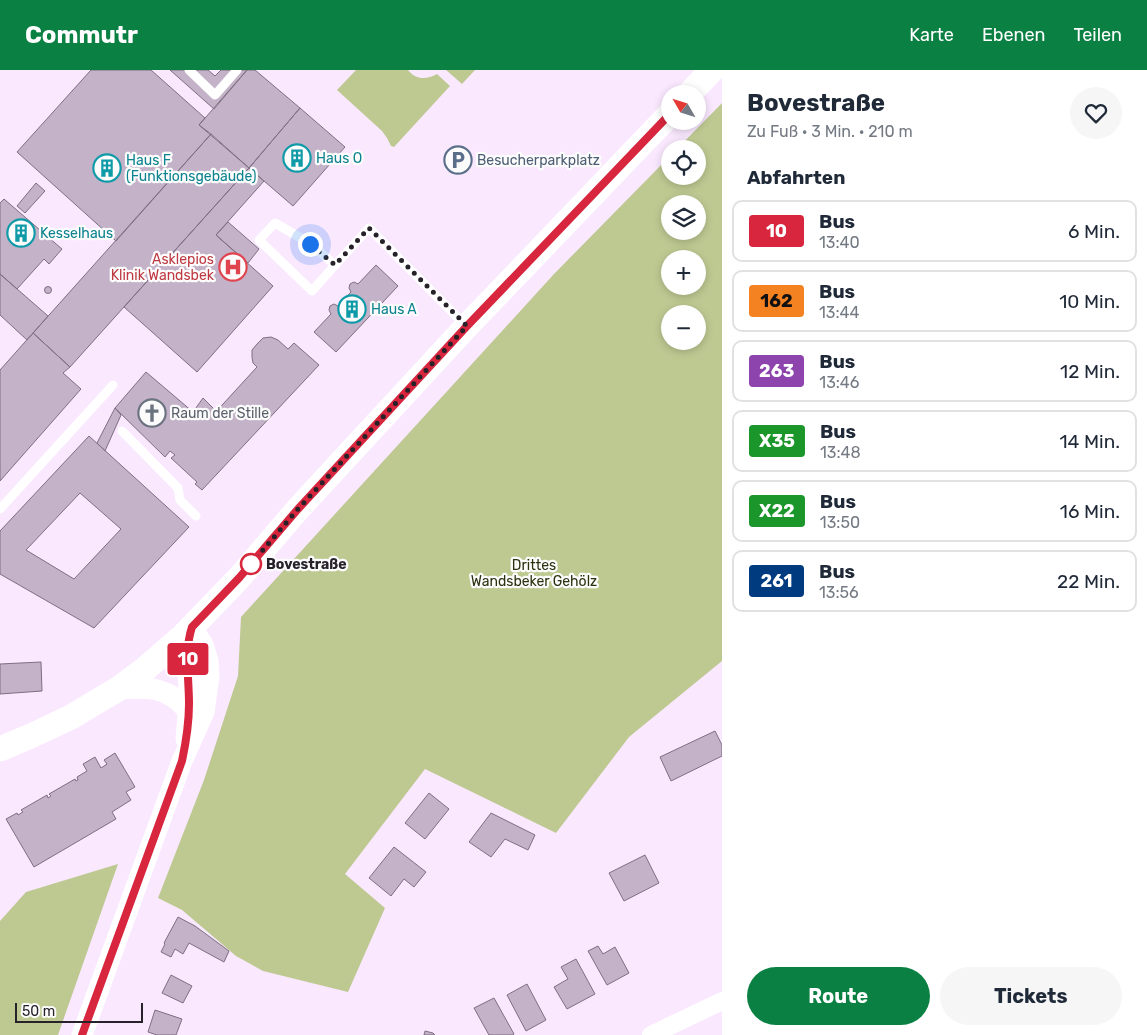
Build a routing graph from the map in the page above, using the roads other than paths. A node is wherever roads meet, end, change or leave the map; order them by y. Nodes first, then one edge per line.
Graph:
1 (189, 70) edge
2 (237, 70) edge
3 (712, 70) edge
4 (698, 85) edge
5 (661, 123) edge
6 (335, 265) junction
7 (467, 326) junction
8 (113, 385) dead end
9 (122, 431) dead end
10 (0, 509) edge
11 (196, 516) dead end
12 (192, 627) junction
13 (118, 689) junction
14 (188, 711) junction
15 (0, 749) edge
16 (182, 761) junction
17 (722, 1001) edge
18 (82, 1035) edge
19 (651, 1035) edge

1 - 2 lane
3 - 4 main road
5 - 7 main road
6 - 6 lane
6 - 7 lane
7 - 12 main road
8 - 10 lane
9 - 11 lane
12 - 13 main road
12 - 14 street
12 - 16 street
13 - 14 street
13 - 15 main road
14 - 16 street
16 - 18 street
17 - 19 street

